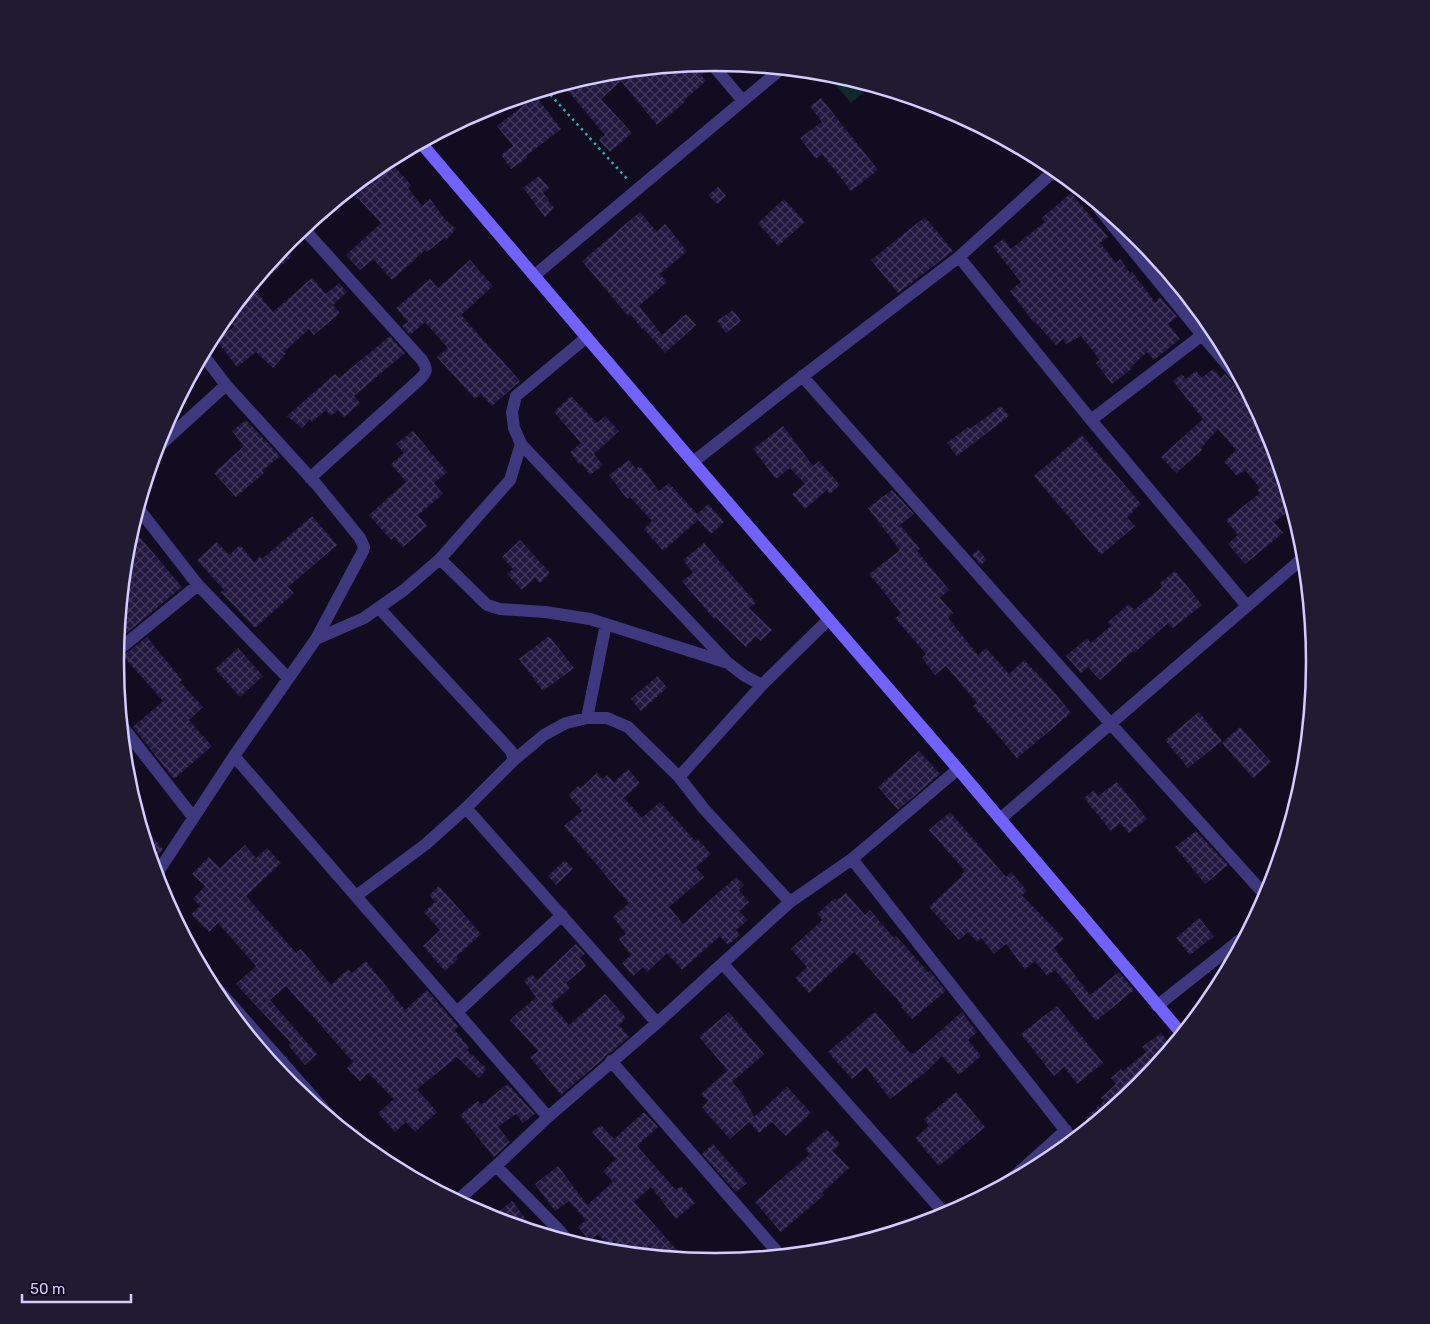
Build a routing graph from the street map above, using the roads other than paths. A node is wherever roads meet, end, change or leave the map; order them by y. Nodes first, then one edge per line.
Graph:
1 (719, 71) edge
2 (774, 75) edge
3 (743, 101) junction
4 (425, 147) edge
5 (1050, 176) edge
6 (1111, 224) edge
7 (308, 234) edge
8 (959, 257) junction
9 (535, 275) junction
10 (1202, 335) junction
11 (587, 337) junction
12 (1221, 357) edge
13 (207, 361) edge
14 (802, 376) junction
15 (226, 384) junction
16 (1091, 420) junction
17 (169, 436) edge
18 (521, 444) junction
19 (693, 462) junction
20 (310, 478) junction
21 (143, 514) edge
22 (440, 559) junction
23 (1297, 563) edge
24 (198, 585) junction
25 (1247, 606) junction
26 (379, 608) junction
27 (829, 619) junction
28 (606, 624) junction
29 (316, 639) junction
30 (125, 644) edge
31 (728, 663) junction
32 (288, 678) junction
33 (762, 686) junction
34 (587, 718) junction
35 (1110, 724) junction
36 (129, 734) edge
37 (234, 756) junction
38 (514, 760) junction
39 (958, 769) junction
40 (679, 777) junction
41 (466, 808) junction
42 (194, 817) junction
43 (1000, 819) junction
44 (852, 859) junction
45 (161, 867) edge
46 (1260, 890) edge
47 (356, 896) junction
48 (790, 902) junction
49 (562, 915) junction
50 (1233, 945) edge
51 (723, 964) junction
52 (1157, 1006) junction
53 (457, 1012) junction
54 (244, 1018) edge
55 (657, 1023) junction
56 (1178, 1029) edge
57 (611, 1061) junction
58 (302, 1084) edge
59 (548, 1117) junction
60 (1070, 1135) edge
61 (496, 1166) junction
62 (463, 1196) edge
63 (940, 1208) edge
64 (560, 1232) edge
65 (775, 1249) edge

1 - 3 street
2 - 3 street
3 - 9 street
4 - 9 street
5 - 8 street
6 - 10 street
7 - 20 street
8 - 14 street
8 - 16 street
9 - 11 street
10 - 12 street
10 - 16 street
11 - 18 street
11 - 19 street
13 - 15 street
14 - 19 street
14 - 35 street
15 - 17 street
15 - 20 street
16 - 25 street
18 - 22 street
18 - 31 street
19 - 27 street
20 - 29 street
21 - 24 street
22 - 26 street
22 - 28 street
23 - 25 street
24 - 30 street
24 - 32 street
25 - 35 street
26 - 29 street
26 - 38 street
27 - 33 street
27 - 39 street
28 - 31 street
28 - 34 street
29 - 32 street
31 - 33 street
32 - 37 street
33 - 40 street
34 - 38 street
34 - 40 street
35 - 43 street
35 - 46 street
36 - 42 street
37 - 42 street
37 - 47 street
38 - 41 street
39 - 43 street
39 - 44 street
40 - 48 street
41 - 47 street
41 - 49 street
42 - 45 street
43 - 52 street
44 - 48 street
44 - 60 street
47 - 53 street
48 - 51 street
49 - 53 street
49 - 55 street
50 - 52 street
51 - 55 street
51 - 63 street
52 - 56 street
53 - 59 street
54 - 58 street
55 - 57 street
57 - 59 street
57 - 65 street
59 - 61 street
61 - 62 street
61 - 64 street

